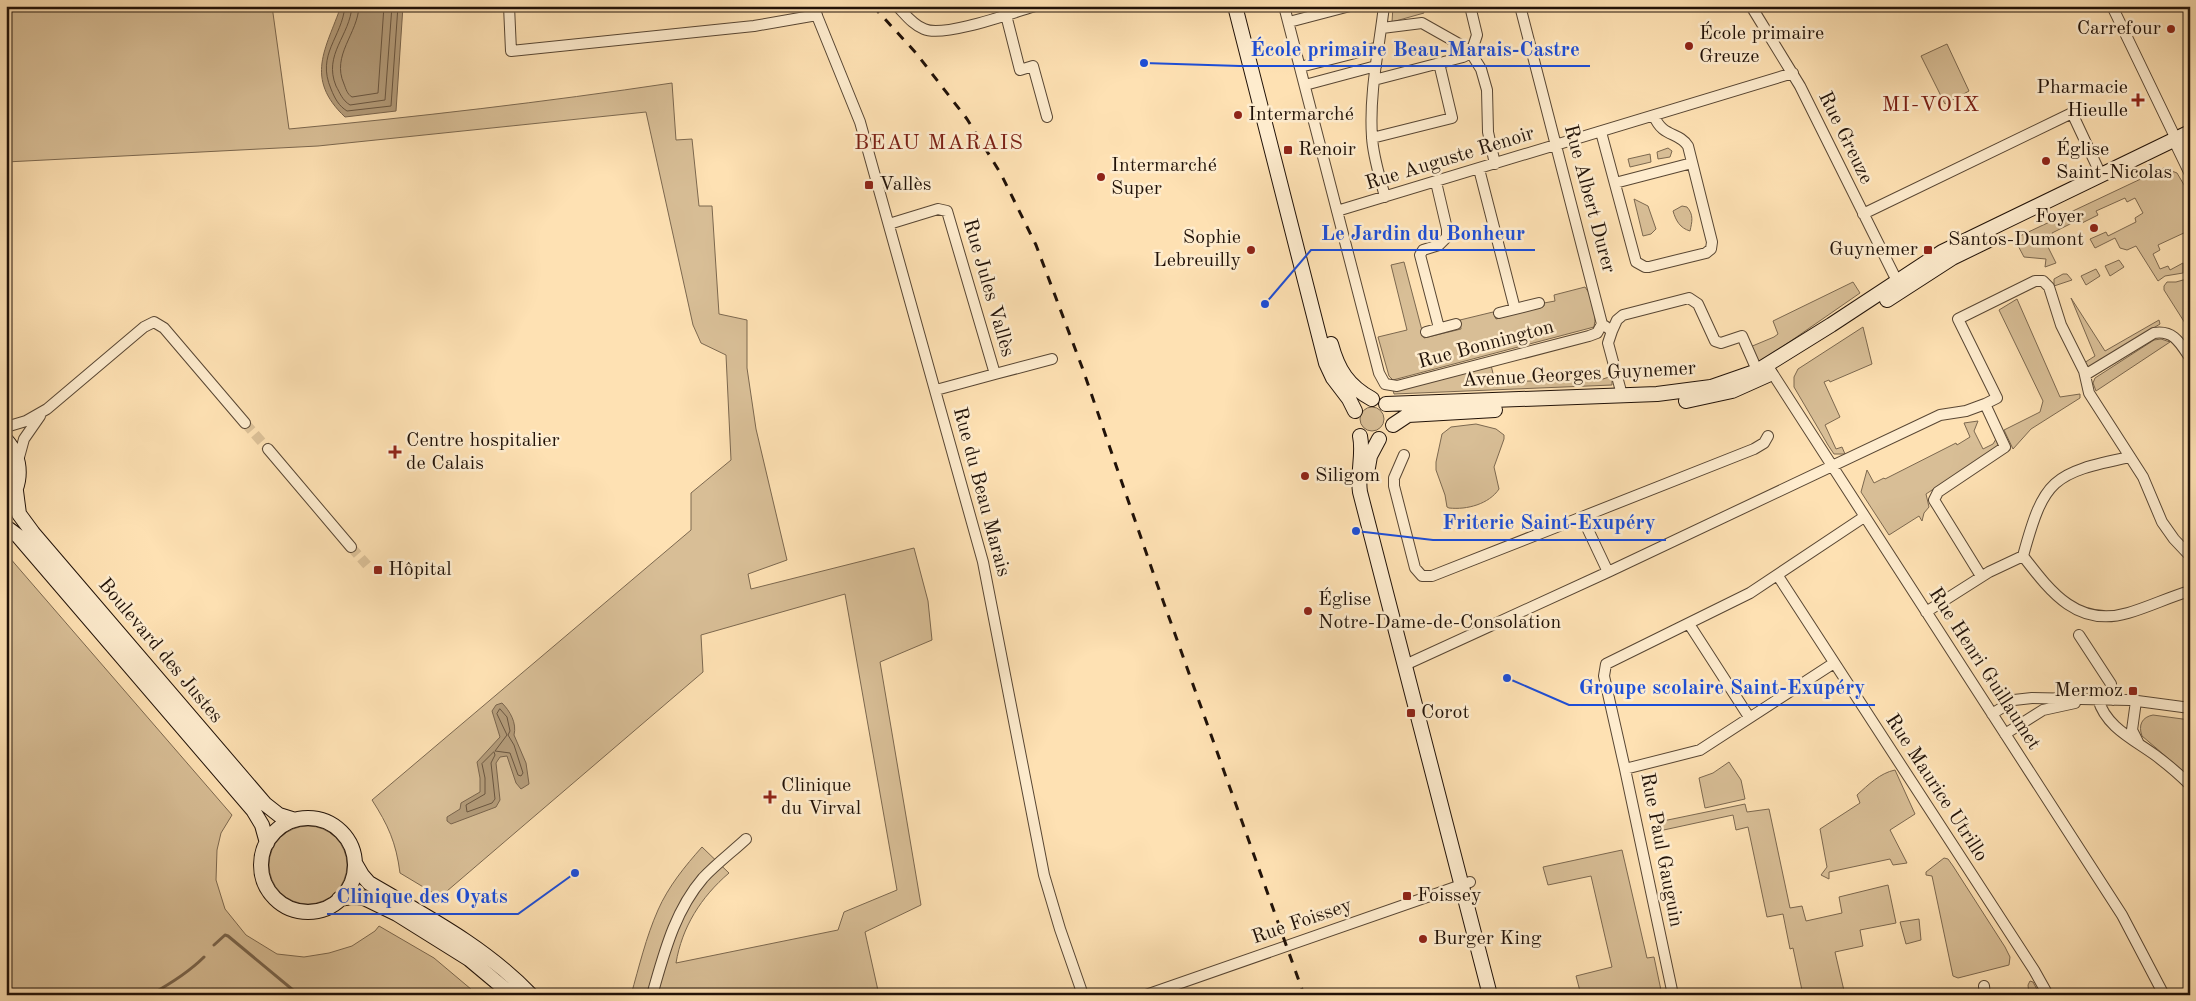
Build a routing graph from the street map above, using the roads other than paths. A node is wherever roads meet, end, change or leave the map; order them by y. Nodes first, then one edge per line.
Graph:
1 (510, 6) edge
2 (897, 6) edge
3 (1034, 6) edge
4 (1235, 6) edge
5 (1244, 6) edge
6 (1284, 6) edge
7 (1350, 6) edge
8 (1384, 6) edge
9 (1470, 6) edge
10 (1520, 6) edge
11 (1751, 6) edge
12 (2112, 6) edge
13 (815, 11) edge
14 (1006, 15) junction
15 (1289, 22) junction
16 (1382, 28) junction
17 (1379, 47) junction
18 (1471, 53) junction
19 (1439, 63) junction
20 (1376, 66) junction
21 (1300, 67) junction
22 (1793, 73) junction
23 (1374, 80) junction
24 (1305, 85) junction
25 (1654, 116) junction
26 (1047, 117) dead end
27 (1601, 132) junction
28 (1372, 138) junction
29 (2185, 143) edge
30 (1557, 146) junction
31 (1692, 163) junction
32 (1495, 164) junction
33 (1479, 169) junction
34 (2190, 174) edge
35 (2102, 175) junction
36 (1436, 182) junction
37 (1615, 183) junction
38 (1385, 197) junction
39 (1337, 211) junction
40 (1863, 214) junction
41 (889, 224) junction
42 (1899, 285) junction
43 (1539, 303) dead end
44 (1515, 309) junction
45 (1499, 313) dead end
46 (1456, 324) dead end
47 (1602, 324) junction
48 (1438, 328) junction
49 (1612, 331) junction
50 (1426, 332) dead end
51 (2190, 358) edge
52 (1052, 359) dead end
53 (1765, 372) junction
54 (995, 374) junction
55 (2084, 375) junction
56 (936, 390) junction
57 (1622, 395) junction
58 (1372, 399) junction
59 (1386, 404) junction
60 (1985, 404) junction
61 (46, 409) junction
62 (1355, 411) junction
63 (245, 423) tunnel mouth
64 (1393, 425) junction
65 (6, 427) edge
66 (1360, 436) junction
67 (1768, 436) dead end
68 (1379, 439) junction
69 (6, 440) edge
70 (268, 449) tunnel mouth
71 (1404, 455) dead end
72 (2130, 457) junction
73 (18, 461) junction
74 (1832, 467) junction
75 (16, 491) junction
76 (6, 505) edge
77 (1582, 517) junction
78 (1864, 517) junction
79 (6, 527) edge
80 (351, 547) tunnel mouth
81 (2023, 556) junction
82 (2190, 556) edge
83 (1608, 572) junction
84 (1778, 576) junction
85 (1981, 576) junction
86 (2190, 591) edge
87 (1926, 612) junction
88 (1689, 624) junction
89 (2079, 635) dead end
90 (1834, 662) junction
91 (1409, 664) junction
92 (2098, 699) junction
93 (2113, 700) junction
94 (2136, 701) junction
95 (2190, 708) edge
96 (1992, 714) junction
97 (1749, 717) junction
98 (2005, 734) junction
99 (2142, 746) junction
100 (1625, 769) junction
101 (2190, 785) edge
102 (295, 820) junction
103 (746, 839) dead end
104 (267, 844) junction
105 (355, 863) junction
106 (1466, 884) junction
107 (339, 899) junction
108 (512, 995) edge
109 (531, 995) edge
110 (652, 995) edge
111 (1082, 995) edge
112 (1146, 995) edge
113 (1490, 995) edge
114 (1499, 995) edge
115 (1673, 995) edge
116 (2048, 995) edge
117 (2164, 995) edge

1 - 13 street
2 - 14 street
3 - 14 street
4 - 62 street
5 - 58 street
6 - 15 street
7 - 15 street
8 - 16 street
9 - 18 street
10 - 30 street, Rue Albert Durer
11 - 22 street, Rue Greuze
12 - 29 street
13 - 41 street, Rue du Beau Marais
14 - 26 street
15 - 21 street
16 - 17 street
16 - 18 street
17 - 20 street
17 - 21 street
18 - 19 street
18 - 32 street
19 - 23 street
19 - 28 street
20 - 23 street
20 - 24 street
21 - 24 street
22 - 25 street, Rue Auguste Renoir
22 - 40 street, Rue Greuze
23 - 28 street
24 - 39 street
25 - 27 street, Rue Auguste Renoir
25 - 31 street
27 - 30 street, Rue Auguste Renoir
27 - 37 street
28 - 38 street
29 - 34 street
29 - 35 street, Avenue Georges Guynemer
29 - 42 street, Avenue Georges Guynemer
30 - 32 street, Rue Auguste Renoir
30 - 47 street, Rue Albert Durer
31 - 37 street
31 - 37 street
32 - 33 street, Rue Auguste Renoir
33 - 36 street, Rue Auguste Renoir
33 - 44 street
35 - 40 street
35 - 42 street, Avenue Georges Guynemer
36 - 38 street, Rue Auguste Renoir
36 - 48 street
38 - 39 street, Rue Auguste Renoir
39 - 47 street, Rue Bonnington
40 - 42 street, Rue Greuze
41 - 54 street, Rue Jules Vallès
41 - 56 street, Rue du Beau Marais
42 - 53 street, Avenue Georges Guynemer
43 - 44 street
44 - 45 street
46 - 48 street
47 - 49 street
48 - 50 street
49 - 53 street, Rue Henri Guillaumet
49 - 57 street
51 - 55 street
52 - 54 street
53 - 57 street, Avenue Georges Guynemer
53 - 64 street, Avenue Georges Guynemer
53 - 74 street, Rue Henri Guillaumet
54 - 56 street, Rue Jules Vallès
55 - 60 street
55 - 72 street
56 - 111 street, Rue du Beau Marais
57 - 59 street, Avenue Georges Guynemer
58 - 59 street
58 - 62 street
59 - 64 street
60 - 74 street
60 - 85 street
61 - 63 street
61 - 65 street
61 - 73 street
62 - 66 street
64 - 68 street
66 - 68 street
66 - 91 street
67 - 77 street
68 - 91 street
69 - 73 street
70 - 80 street
71 - 77 street
72 - 81 street
72 - 82 street
73 - 75 street, Boulevard des Justes
74 - 78 street, Rue Henri Guillaumet
74 - 83 street
75 - 76 street
75 - 102 street, Boulevard des Justes
77 - 83 street
78 - 84 street
78 - 87 street, Rue Henri Guillaumet
79 - 104 street, Boulevard des Justes
81 - 85 street
81 - 86 street
83 - 91 street
84 - 88 street
84 - 90 street, Rue Maurice Utrillo
85 - 87 street
87 - 96 street, Rue Henri Guillaumet
88 - 97 street
88 - 100 street
89 - 93 street
90 - 97 street, Rue Paul Gauguin
90 - 116 street, Rue Maurice Utrillo
91 - 106 street
92 - 93 street
92 - 96 street
92 - 98 street
92 - 99 street
93 - 94 street
94 - 95 street
94 - 99 street
96 - 98 street, Rue Henri Guillaumet
97 - 100 street, Rue Paul Gauguin
98 - 117 street, Rue Henri Guillaumet
99 - 101 street
100 - 115 street, Rue Paul Gauguin
102 - 104 street
102 - 105 street
103 - 110 street
104 - 107 street
105 - 107 street
105 - 109 street
106 - 112 street, Rue Foissey
106 - 113 street
106 - 114 street
107 - 108 street

